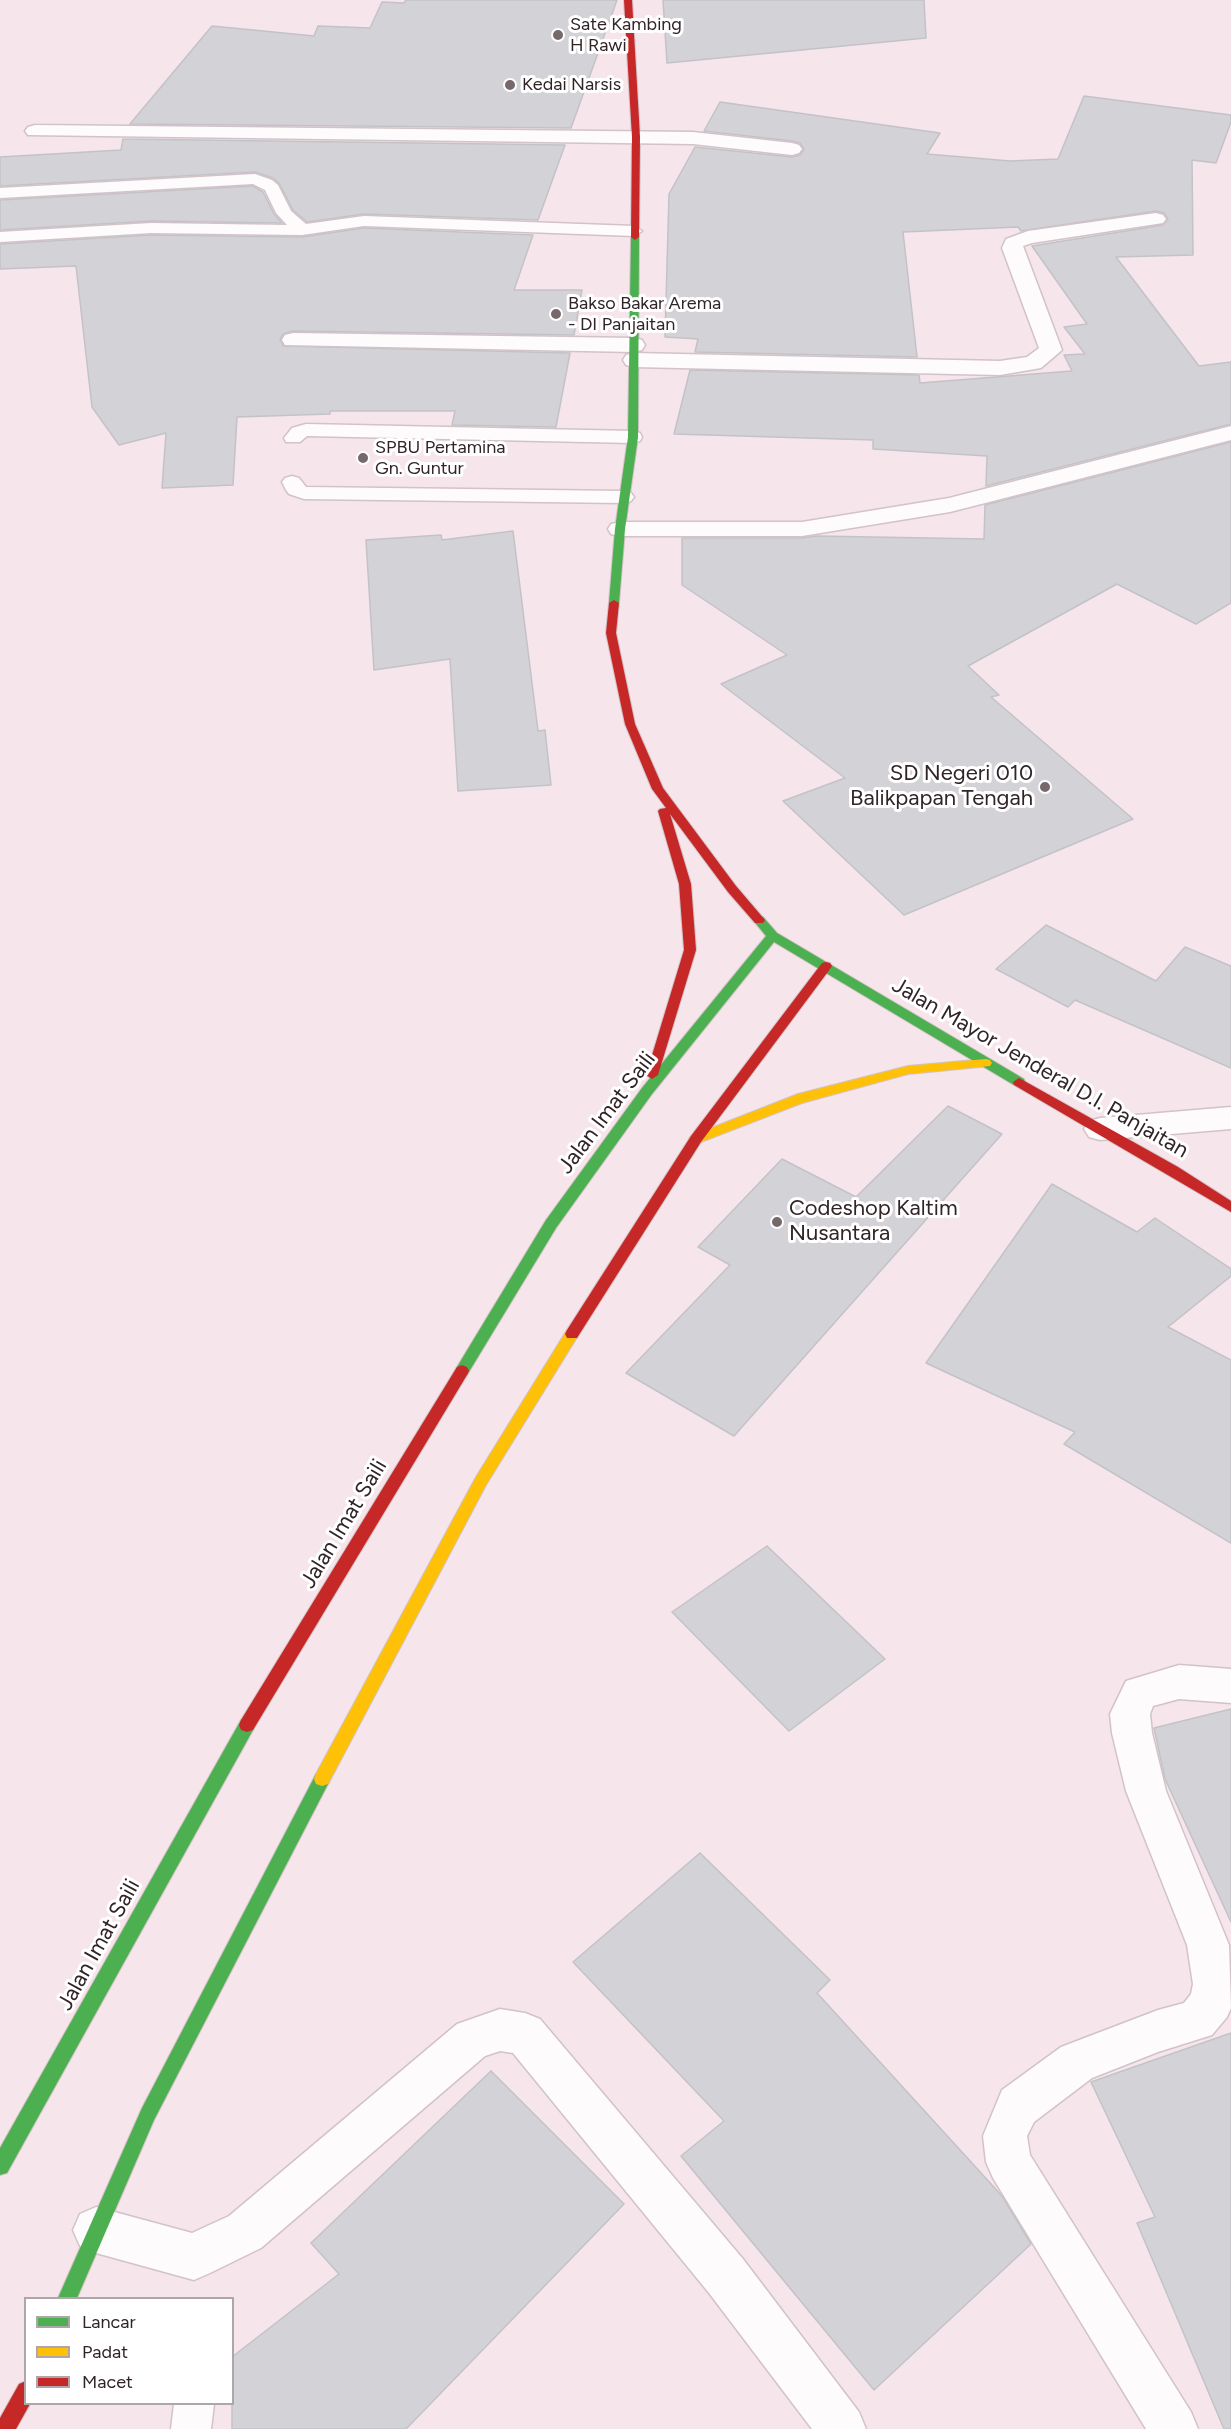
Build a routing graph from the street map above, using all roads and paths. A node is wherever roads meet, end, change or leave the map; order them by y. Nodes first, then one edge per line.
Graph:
1 (628, 0) edge
2 (35, 131) dead end
3 (636, 137) junction
4 (792, 149) dead end
5 (0, 193) edge
6 (1156, 219) dead end
7 (302, 230) junction
8 (634, 231) junction
9 (0, 237) edge
10 (293, 340) dead end
11 (634, 352) junction
12 (1231, 433) edge
13 (633, 437) junction
14 (293, 438) dead end
15 (292, 482) dead end
16 (624, 497) junction
17 (620, 529) junction
18 (658, 789) junction
19 (773, 936) junction
20 (826, 966) junction
21 (986, 1063) junction
22 (647, 1091) junction
23 (1231, 1118) edge
24 (1100, 1128) junction
25 (696, 1139) junction
26 (1231, 1207) edge
27 (1231, 1686) edge
28 (0, 2166) edge
29 (96, 2230) junction
30 (67, 2297) edge
31 (24, 2395) edge
32 (194, 2405) edge
33 (5, 2429) edge
34 (191, 2429) edge
35 (842, 2429) edge
36 (1174, 2429) edge

1 - 3 main road
2 - 3 street
3 - 4 street
3 - 8 main road
5 - 7 lane
6 - 11 street
7 - 8 lane
7 - 9 lane
8 - 11 main road
10 - 11 street
11 - 13 main road
12 - 17 street
13 - 14 lane
13 - 16 main road
15 - 16 lane
16 - 17 main road
17 - 18 main road
18 - 19 main road
18 - 22 main road
19 - 20 main road, Jalan Mayor Jenderal D.I. Panjaitan
19 - 22 main road, Jalan Imat Saili
20 - 21 main road, Jalan Mayor Jenderal D.I. Panjaitan
20 - 25 main road
21 - 24 main road, Jalan Mayor Jenderal D.I. Panjaitan
21 - 25 main road
22 - 28 main road, Jalan Imat Saili
23 - 24 street
24 - 26 main road, Jalan Mayor Jenderal D.I. Panjaitan
25 - 29 main road
27 - 36 street
29 - 30 main road
29 - 35 street
31 - 33 main road
32 - 34 lane

